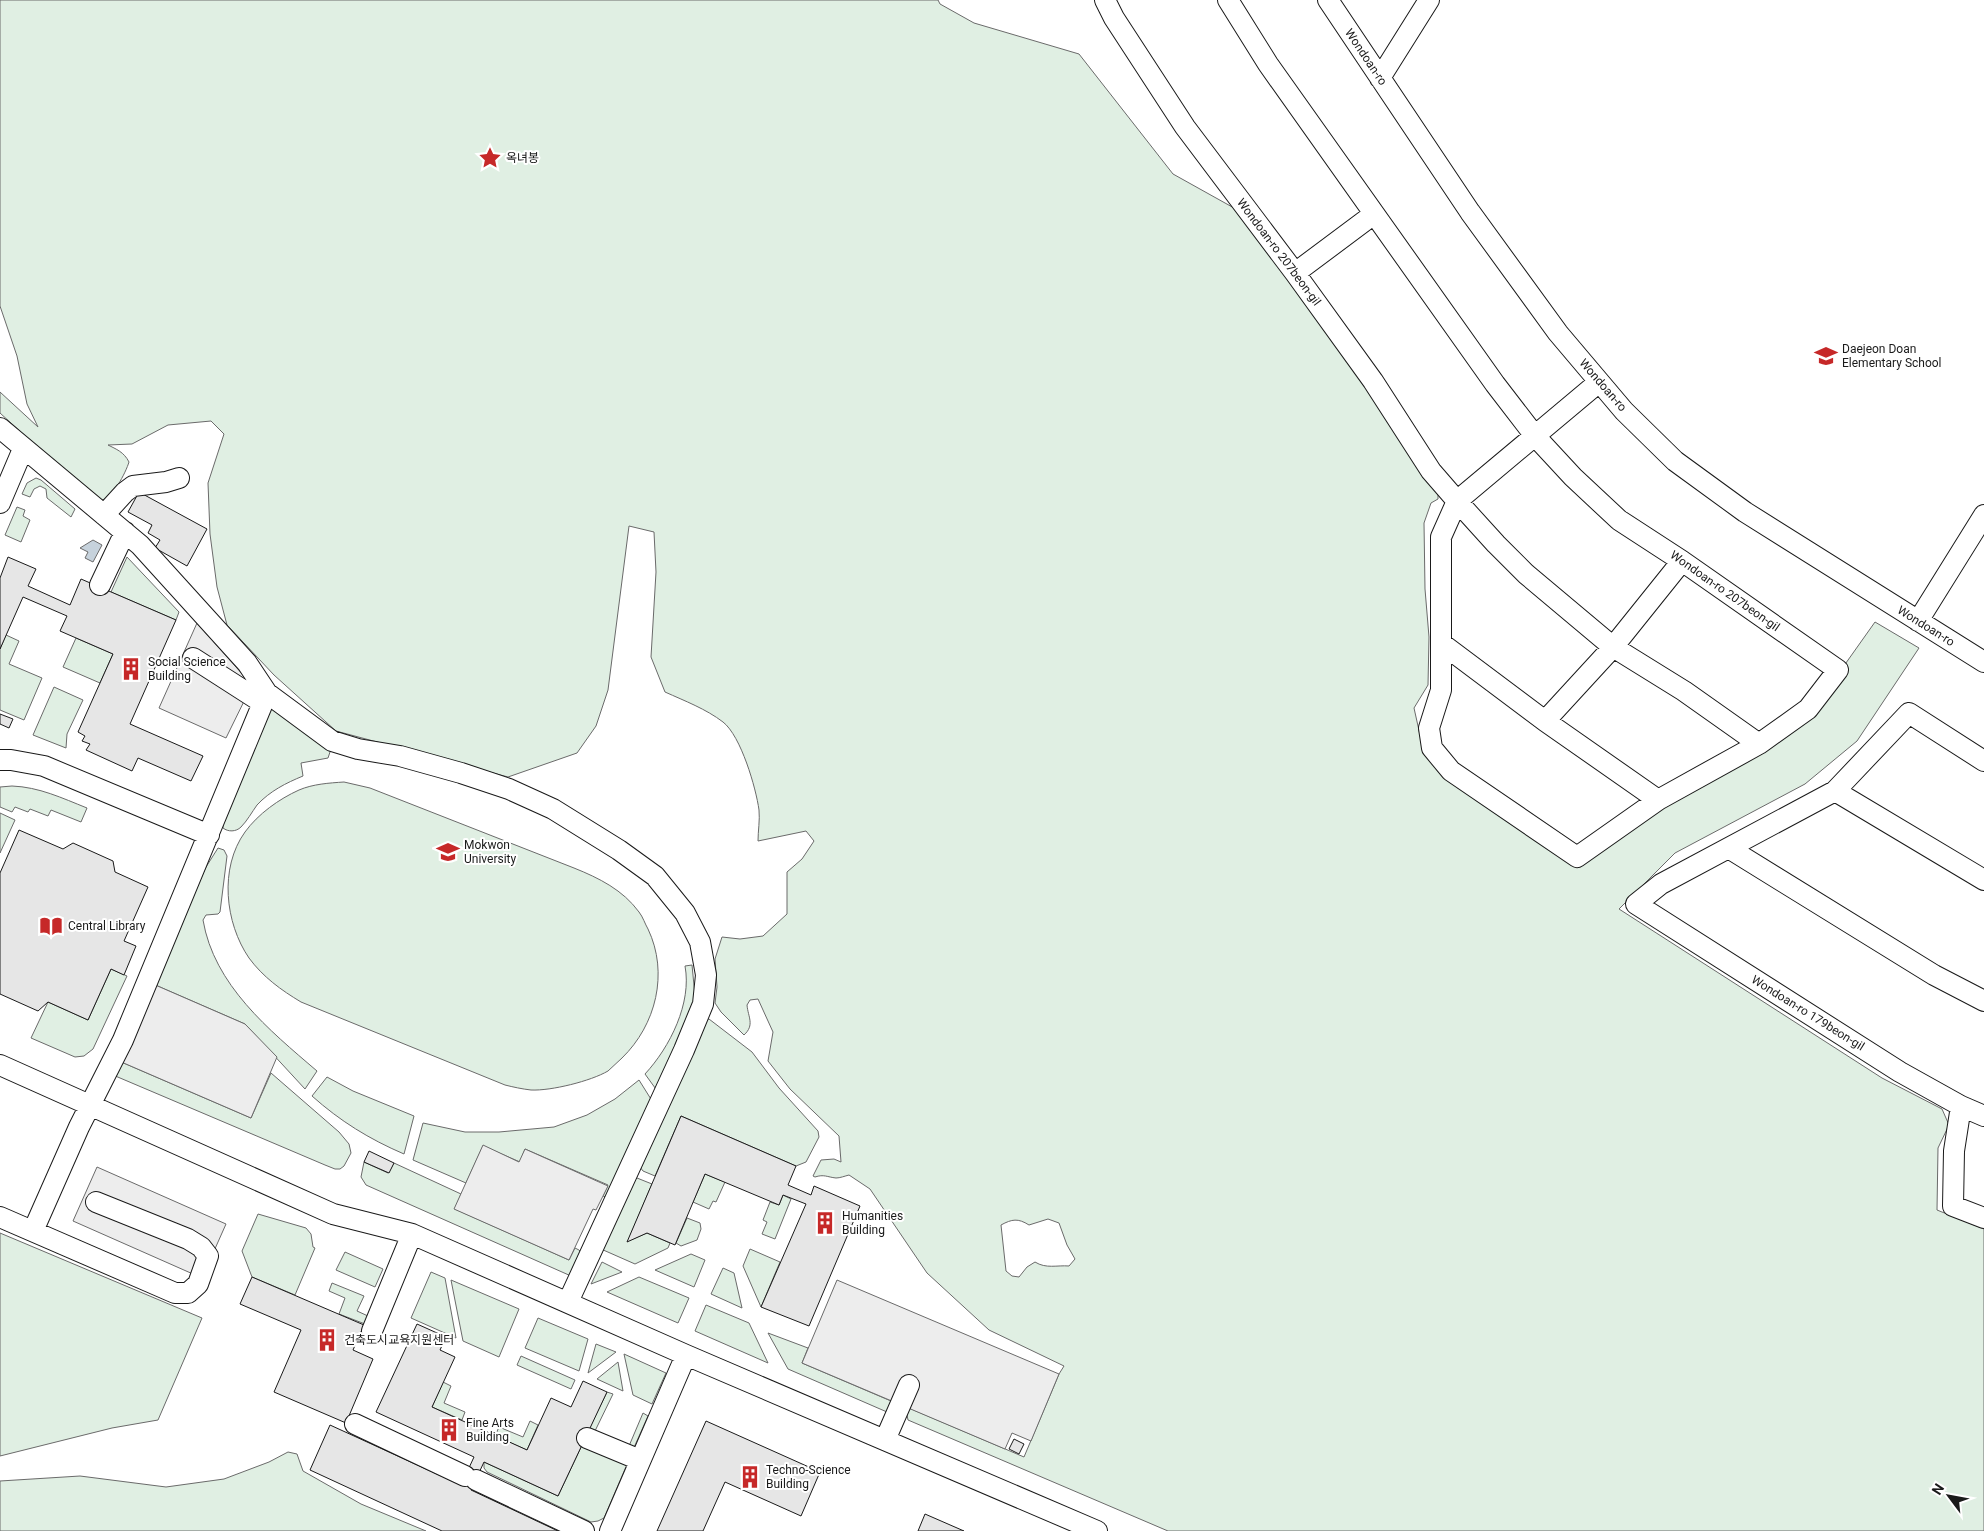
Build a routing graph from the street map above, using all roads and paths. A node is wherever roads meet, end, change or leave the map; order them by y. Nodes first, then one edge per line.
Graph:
1 (1105, 0) edge
2 (1228, 0) edge
3 (1328, 0) edge
4 (1429, 0) edge
5 (1380, 78) junction
6 (1374, 214) junction
7 (1295, 273) junction
8 (1599, 382) junction
9 (0, 428) edge
10 (1535, 436) junction
11 (23, 449) junction
12 (179, 478) dead end
13 (1457, 501) junction
14 (0, 503) edge
15 (1984, 515) edge
16 (104, 516) junction
17 (124, 532) junction
18 (1682, 561) junction
19 (100, 585) dead end
20 (1918, 620) junction
21 (1441, 643) junction
22 (1613, 646) junction
23 (193, 658) dead end
24 (1984, 662) edge
25 (265, 698) junction
26 (1545, 721) junction
27 (1760, 744) junction
28 (0, 760) edge
29 (1984, 761) edge
30 (1835, 791) junction
31 (1658, 800) junction
32 (209, 835) junction
33 (1730, 848) junction
34 (1984, 880) edge
35 (1984, 1001) edge
36 (0, 1065) edge
37 (90, 1105) junction
38 (1961, 1106) junction
39 (1984, 1116) edge
40 (96, 1202) dead end
41 (0, 1217) edge
42 (1984, 1218) edge
43 (33, 1231) junction
44 (412, 1234) junction
45 (568, 1302) junction
46 (372, 1331) dead end
47 (686, 1355) junction
48 (909, 1385) dead end
49 (355, 1424) dead end
50 (587, 1438) dead end
51 (885, 1440) junction
52 (640, 1460) junction
53 (584, 1531) edge
54 (610, 1531) edge
55 (1097, 1531) edge

1 - 7 street, Wondoan-ro 207beon-gil
2 - 6 street, Wondoan-ro 207beon-gil
3 - 5 street, Wondoan-ro
4 - 5 street
5 - 8 street, Wondoan-ro
6 - 7 street
6 - 10 street, Wondoan-ro 207beon-gil
7 - 13 street, Wondoan-ro 207beon-gil
8 - 10 street, Wondoan-ro 207beon-gil
8 - 20 street, Wondoan-ro
9 - 11 street
10 - 13 street, Wondoan-ro 207beon-gil
10 - 18 street, Wondoan-ro 207beon-gil
11 - 14 street
11 - 16 street
12 - 16 street
13 - 21 street, Wondoan-ro 207beon-gil
13 - 22 street, Wondoan-ro 207beon-gil
15 - 20 street
16 - 17 street
17 - 19 street
17 - 25 street
18 - 22 street
18 - 27 street, Wondoan-ro 207beon-gil
20 - 24 street, Wondoan-ro
21 - 26 street
21 - 31 street, Wondoan-ro 207beon-gil
22 - 26 street
22 - 27 street, Wondoan-ro 207beon-gil
23 - 25 street
25 - 32 street
25 - 45 street
26 - 31 street
27 - 31 street, Wondoan-ro 207beon-gil
28 - 32 street
29 - 30 street
30 - 33 street
30 - 34 street
32 - 37 street
33 - 35 street
33 - 38 street, Wondoan-ro 179beon-gil
36 - 37 street
37 - 43 street
37 - 44 street
38 - 39 street, Wondoan-ro 179beon-gil
38 - 42 street
40 - 43 street
41 - 43 street
44 - 45 street
44 - 46 street
45 - 47 street
47 - 51 street
47 - 52 street
48 - 51 street
49 - 53 street
50 - 52 street
51 - 55 street
52 - 54 street

